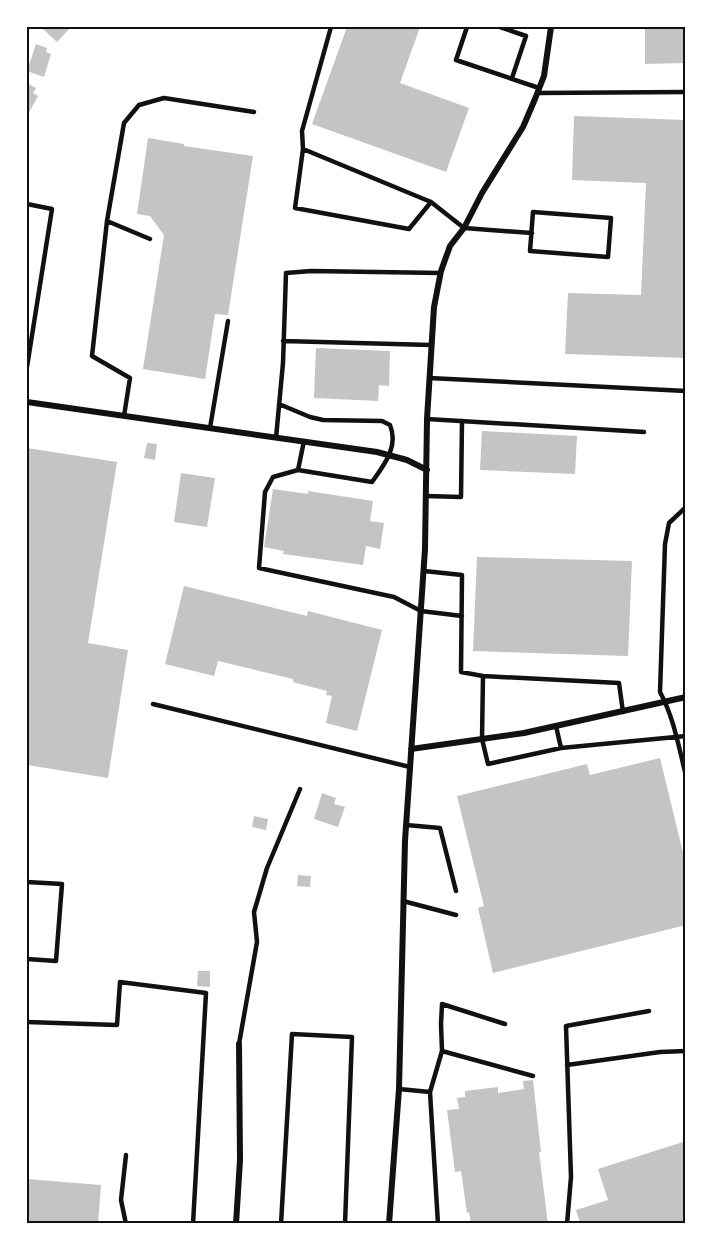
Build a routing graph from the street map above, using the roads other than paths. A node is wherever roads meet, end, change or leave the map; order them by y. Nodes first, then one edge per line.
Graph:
1 (331, 27) edge
2 (467, 27) edge
3 (500, 27) edge
4 (551, 27) edge
5 (512, 78) junction
6 (538, 90) junction
7 (686, 92) edge
8 (254, 112) dead end
9 (303, 149) junction
10 (431, 202) junction
11 (27, 204) edge
12 (107, 221) junction
13 (464, 228) junction
14 (532, 233) junction
15 (150, 238) dead end
16 (441, 273) junction
17 (228, 321) dead end
18 (284, 341) junction
19 (431, 345) junction
20 (27, 363) edge
21 (429, 378) junction
22 (686, 391) edge
23 (27, 402) edge
24 (279, 404) junction
25 (124, 416) junction
26 (427, 419) junction
27 (462, 421) junction
28 (210, 428) junction
29 (644, 432) dead end
30 (276, 438) junction
31 (304, 441) junction
32 (390, 456) junction
33 (298, 470) junction
34 (427, 470) junction
35 (426, 496) junction
36 (686, 507) edge
37 (424, 571) junction
38 (421, 611) junction
39 (462, 616) junction
40 (483, 676) junction
41 (686, 698) edge
42 (666, 703) junction
43 (153, 704) dead end
44 (623, 712) junction
45 (556, 726) junction
46 (686, 736) edge
47 (677, 738) junction
48 (482, 739) junction
49 (561, 748) junction
50 (411, 749) junction
51 (410, 767) junction
52 (686, 776) edge
53 (300, 789) dead end
54 (406, 825) junction
55 (27, 882) edge
56 (456, 891) dead end
57 (403, 901) junction
58 (456, 915) dead end
59 (27, 959) edge
60 (650, 1011) dead end
61 (27, 1022) edge
62 (505, 1024) dead end
63 (239, 1044) joint
64 (442, 1051) junction
65 (686, 1052) edge
66 (567, 1065) junction
67 (533, 1076) dead end
68 (399, 1089) junction
69 (430, 1092) junction
70 (126, 1155) dead end
71 (126, 1224) edge
72 (193, 1224) edge
73 (236, 1224) edge
74 (281, 1224) edge
75 (345, 1224) edge
76 (389, 1224) edge
77 (438, 1224) edge
78 (567, 1224) edge

1 - 9 lane
2 - 5 lane
3 - 5 lane
4 - 6 street
5 - 6 lane
6 - 7 lane
6 - 13 street
8 - 12 lane
9 - 10 lane
9 - 10 lane
10 - 13 lane
11 - 20 lane
12 - 15 lane
12 - 25 lane
13 - 14 lane
13 - 16 street
14 - 14 lane
16 - 18 lane
16 - 19 street
17 - 28 lane
18 - 19 lane
18 - 24 lane
19 - 21 street
21 - 22 lane
21 - 26 street
23 - 25 street
24 - 30 lane
24 - 32 lane
25 - 28 street
26 - 27 lane
26 - 34 street
27 - 29 lane
27 - 35 lane
28 - 30 street
30 - 31 street
31 - 32 street
31 - 33 lane
32 - 33 lane
32 - 34 street
33 - 38 lane
34 - 35 street
35 - 37 street
36 - 42 lane
37 - 38 street
37 - 39 lane
38 - 39 lane
38 - 50 street
39 - 40 lane
40 - 44 lane
40 - 48 lane
41 - 42 street
42 - 44 street
42 - 47 lane
43 - 51 lane
44 - 45 street
45 - 48 street
45 - 49 lane
46 - 47 lane
47 - 49 lane
47 - 52 lane
48 - 49 lane
48 - 50 street
50 - 51 street
51 - 54 street
53 - 63 lane
54 - 56 lane
54 - 57 street
55 - 59 lane
57 - 58 lane
57 - 68 street
60 - 66 lane
61 - 72 lane
62 - 64 lane
63 - 73 street
64 - 67 lane
64 - 69 lane
65 - 66 lane
66 - 78 lane
68 - 69 lane
68 - 76 street
69 - 77 lane
70 - 71 lane
74 - 75 lane

